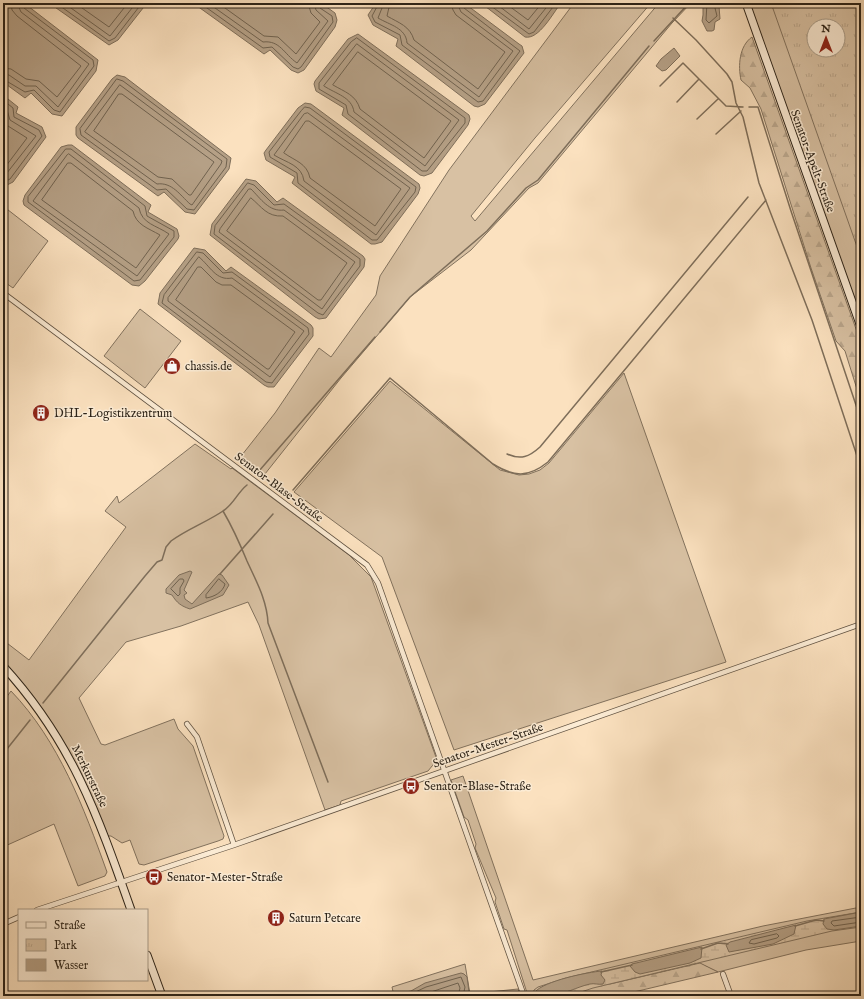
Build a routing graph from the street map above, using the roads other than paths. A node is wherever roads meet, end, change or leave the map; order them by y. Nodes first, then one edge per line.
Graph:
1 (746, 3) edge
2 (3, 293) edge
3 (861, 327) edge
4 (861, 624) edge
5 (3, 666) edge
6 (187, 724) dead end
7 (444, 771) junction
8 (234, 845) junction
9 (121, 882) junction
10 (40, 909) edge
11 (131, 909) edge
12 (18, 917) edge
13 (3, 924) edge
14 (148, 958) edge
15 (723, 974) dead end
16 (162, 996) edge
17 (524, 996) edge
18 (731, 996) edge

1 - 3 street, Senator-Apelt-Straße
2 - 7 street, Senator-Blase-Straße
4 - 7 street, Senator-Mester-Straße
5 - 9 street, Merkurstraße
6 - 8 street
7 - 8 street, Senator-Mester-Straße
7 - 17 street, Senator-Blase-Straße
8 - 9 street, Senator-Mester-Straße
9 - 10 street, Senator-Mester-Straße
9 - 11 street, Merkurstraße
12 - 13 street
14 - 16 street
15 - 18 street

